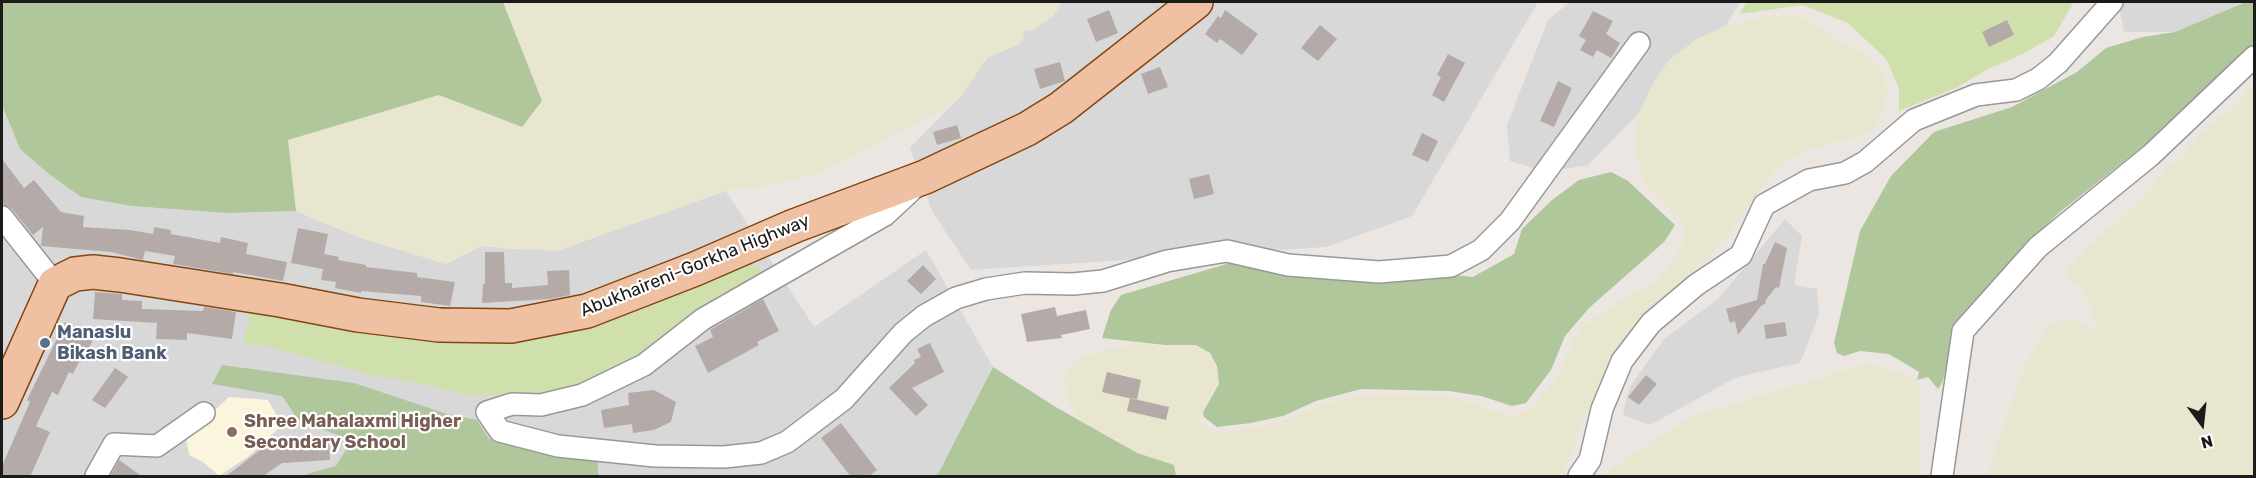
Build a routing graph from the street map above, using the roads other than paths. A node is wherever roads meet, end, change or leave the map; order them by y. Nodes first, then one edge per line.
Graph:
1 (1196, 2) edge
2 (2112, 2) edge
3 (1639, 43) dead end
4 (2254, 57) edge
5 (926, 177) junction
6 (2, 217) edge
7 (55, 284) junction
8 (2, 402) edge
9 (204, 413) dead end
10 (96, 477) edge
11 (1579, 477) edge
12 (1942, 477) edge

1 - 5 main road, Abukhaireni-Gorkha Highway
2 - 11 street
3 - 5 street
4 - 12 street
5 - 7 main road, Abukhaireni-Gorkha Highway
6 - 7 street
7 - 8 main road
9 - 10 street

